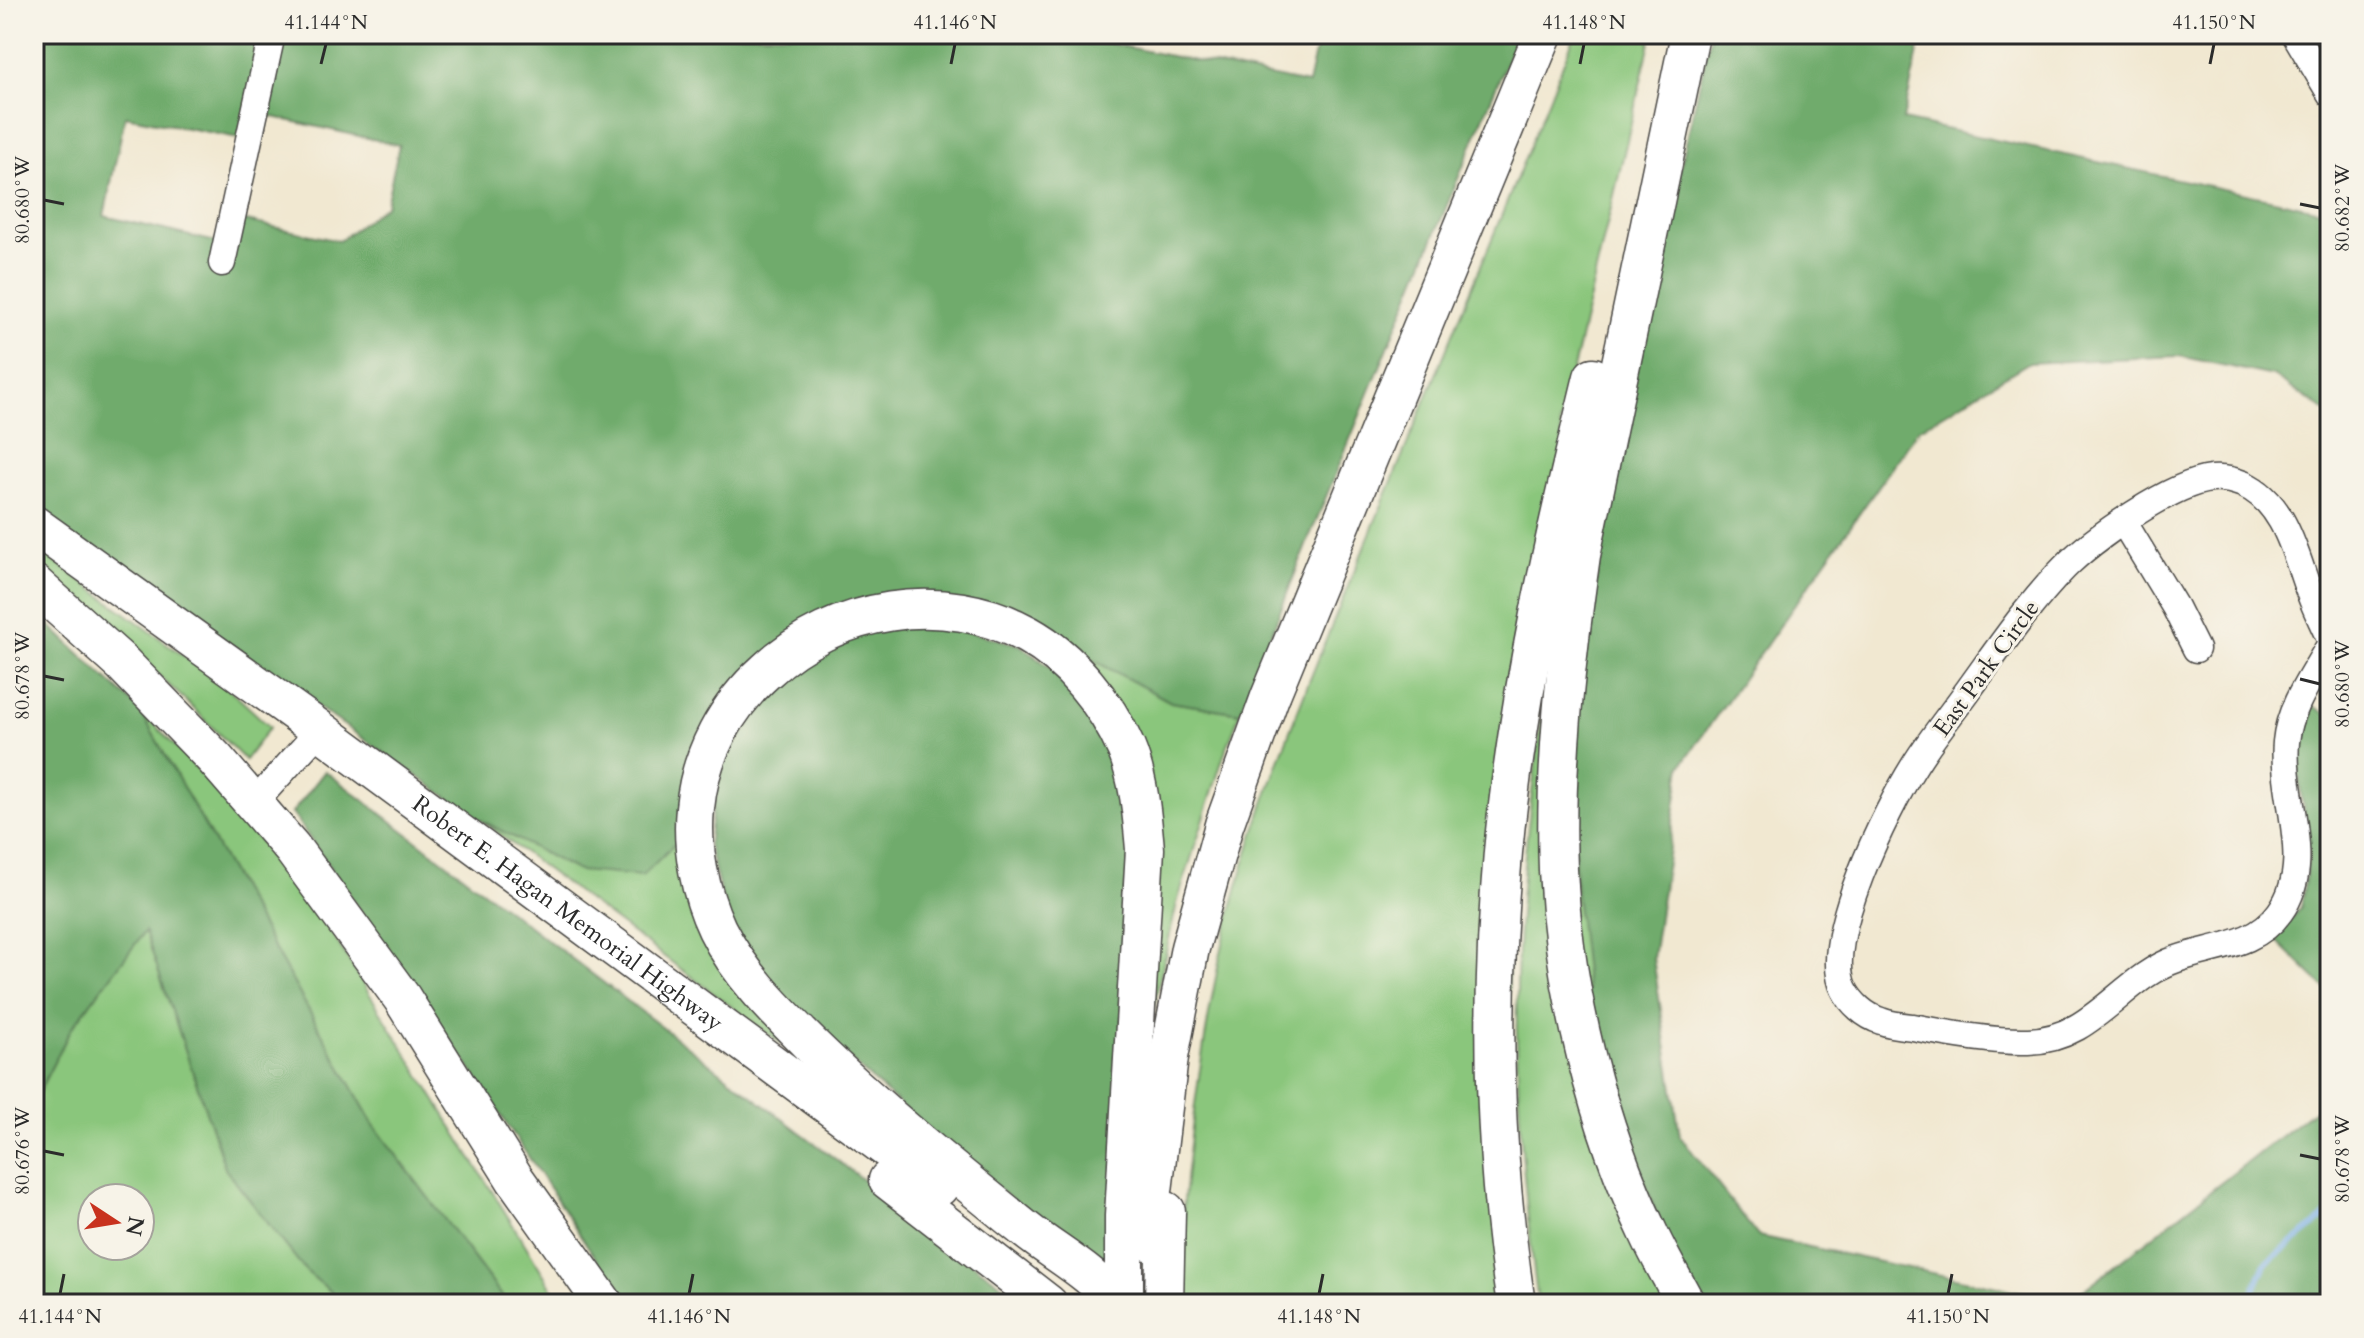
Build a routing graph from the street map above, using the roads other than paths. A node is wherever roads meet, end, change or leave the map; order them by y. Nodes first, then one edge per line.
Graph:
1 (272, 34) edge
2 (1543, 34) edge
3 (1559, 34) edge
4 (1675, 34) edge
5 (1690, 34) edge
6 (2295, 34) edge
7 (2330, 93) edge
8 (222, 263) dead end
9 (2123, 521) junction
10 (34, 525) edge
11 (34, 584) edge
12 (2330, 642) edge
13 (2196, 649) dead end
14 (320, 730) junction
15 (254, 803) junction
16 (515, 1179) junction
17 (1034, 1270) edge
18 (578, 1304) edge
19 (604, 1304) edge
20 (1100, 1304) edge
21 (1116, 1304) edge
22 (1124, 1304) edge
23 (1145, 1304) edge
24 (1164, 1304) edge
25 (1516, 1304) edge
26 (1686, 1304) edge

1 - 8 street
2 - 23 highway
3 - 24 highway
4 - 25 highway
5 - 26 highway
6 - 7 street
9 - 12 street, East Park Circle
9 - 12 street, East Park Circle
9 - 13 street
10 - 14 highway, Robert E. Hagan Memorial Highway
11 - 15 highway
14 - 15 street
14 - 17 highway, Robert E. Hagan Memorial Highway
15 - 16 highway
16 - 18 highway
16 - 19 highway
17 - 20 highway
17 - 21 highway
17 - 22 highway

